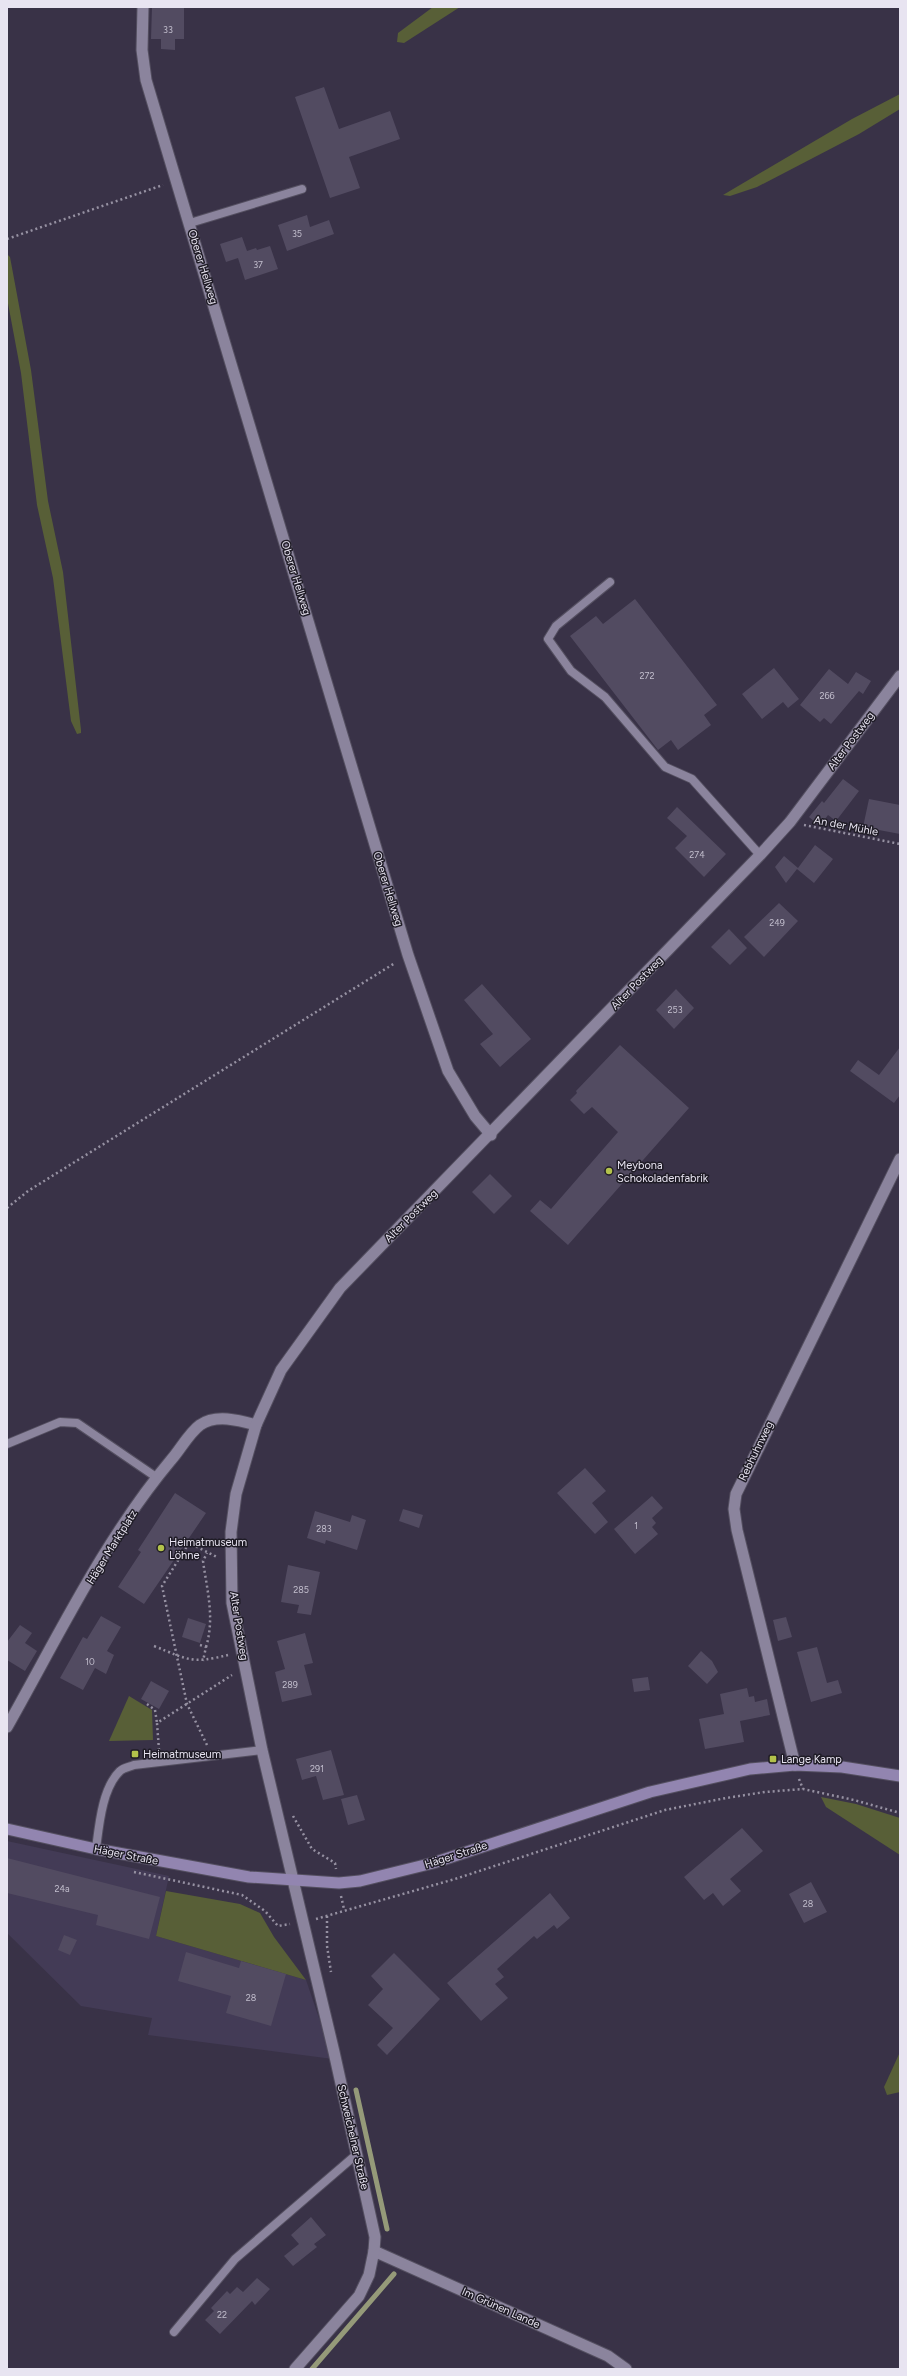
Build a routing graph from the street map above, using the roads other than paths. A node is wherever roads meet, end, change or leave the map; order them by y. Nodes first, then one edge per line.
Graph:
1 (142, 7) edge
2 (302, 189) dead end
3 (190, 223) junction
4 (610, 582) dead end
5 (900, 676) edge
6 (760, 855) junction
7 (491, 1135) junction
8 (900, 1159) edge
9 (256, 1425) junction
10 (7, 1444) edge
11 (156, 1477) junction
12 (7, 1727) edge
13 (262, 1750) junction
14 (795, 1765) junction
15 (900, 1776) edge
16 (7, 1829) edge
17 (96, 1849) junction
18 (293, 1882) junction
19 (358, 2154) junction
20 (374, 2251) junction
21 (174, 2332) dead end
22 (294, 2369) edge
23 (626, 2369) edge

1 - 3 street, Oberer Hellweg
2 - 3 lane
3 - 7 street, Oberer Hellweg
4 - 6 lane
5 - 6 street, Alter Postweg
6 - 7 street, Alter Postweg
7 - 9 street, Alter Postweg
8 - 14 street, Rebhuhnweg
9 - 11 street, Häger Marktplatz
9 - 13 street, Alter Postweg
10 - 11 lane
11 - 12 street, Häger Marktplatz
13 - 17 lane
13 - 18 street, Alter Postweg
14 - 15 main road, Häger Straße
14 - 18 main road, Häger Straße
16 - 17 main road, Häger Straße
17 - 18 main road, Häger Straße
18 - 19 street, Schweichelner Straße
19 - 20 street, Schweichelner Straße
19 - 21 lane
20 - 22 street, Schweichelner Straße
20 - 23 street, Im Grünen Lande

